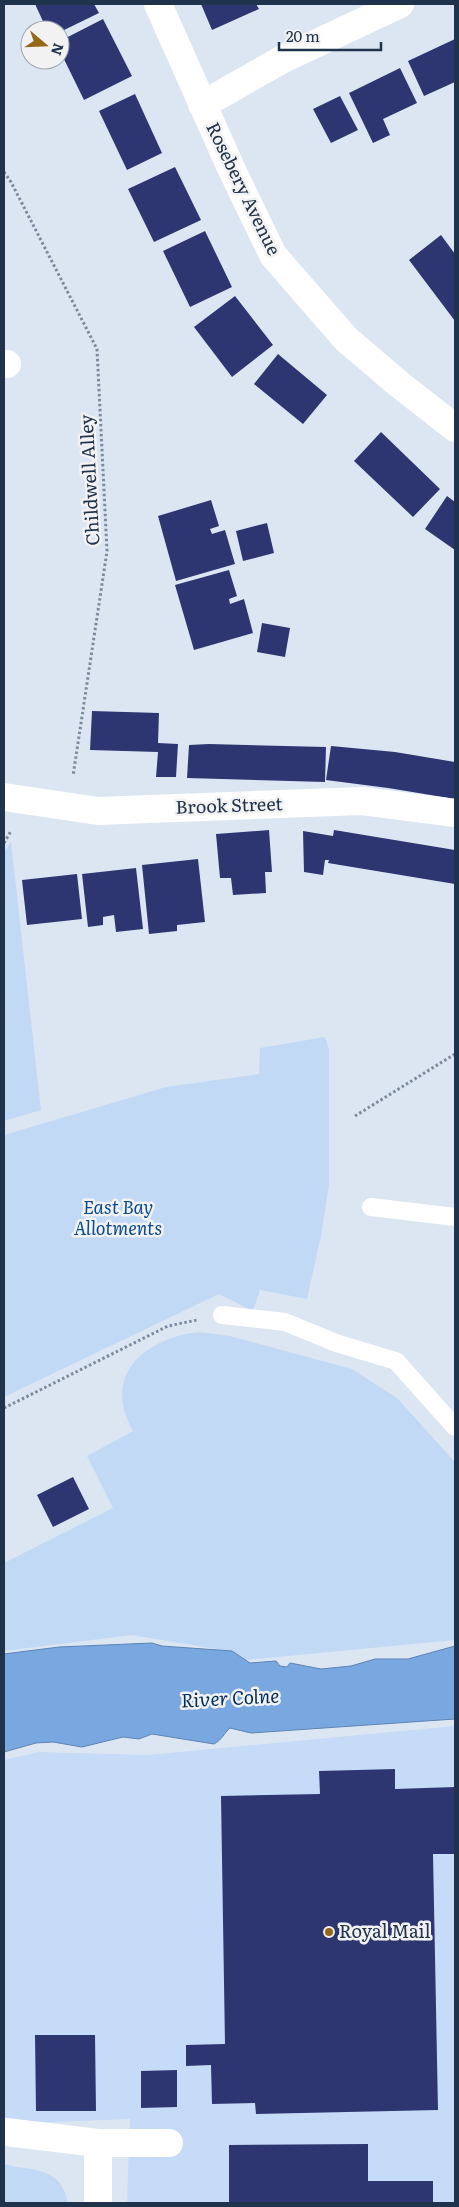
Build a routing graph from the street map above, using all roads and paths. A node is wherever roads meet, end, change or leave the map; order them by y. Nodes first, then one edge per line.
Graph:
1 (158, 4) edge
2 (400, 4) edge
3 (202, 104) junction
4 (4, 172) edge
5 (455, 428) edge
6 (4, 798) edge
7 (68, 807) junction
8 (455, 813) edge
9 (455, 1054) edge
10 (355, 1116) dead end
11 (371, 1207) dead end
12 (455, 1217) edge
13 (222, 1315) joint
14 (4, 1408) edge
15 (455, 1427) edge
16 (5, 2132) edge
17 (98, 2143) junction
18 (169, 2143) dead end
19 (98, 2203) edge

1 - 3 street, Rosebery Avenue
2 - 3 street
3 - 5 street, Rosebery Avenue
4 - 7 path, Childwell Alley
6 - 7 street, Brook Street
7 - 8 street, Brook Street
9 - 10 path
11 - 12 lane
13 - 14 path
13 - 15 lane
16 - 17 street
17 - 18 street
17 - 19 street

